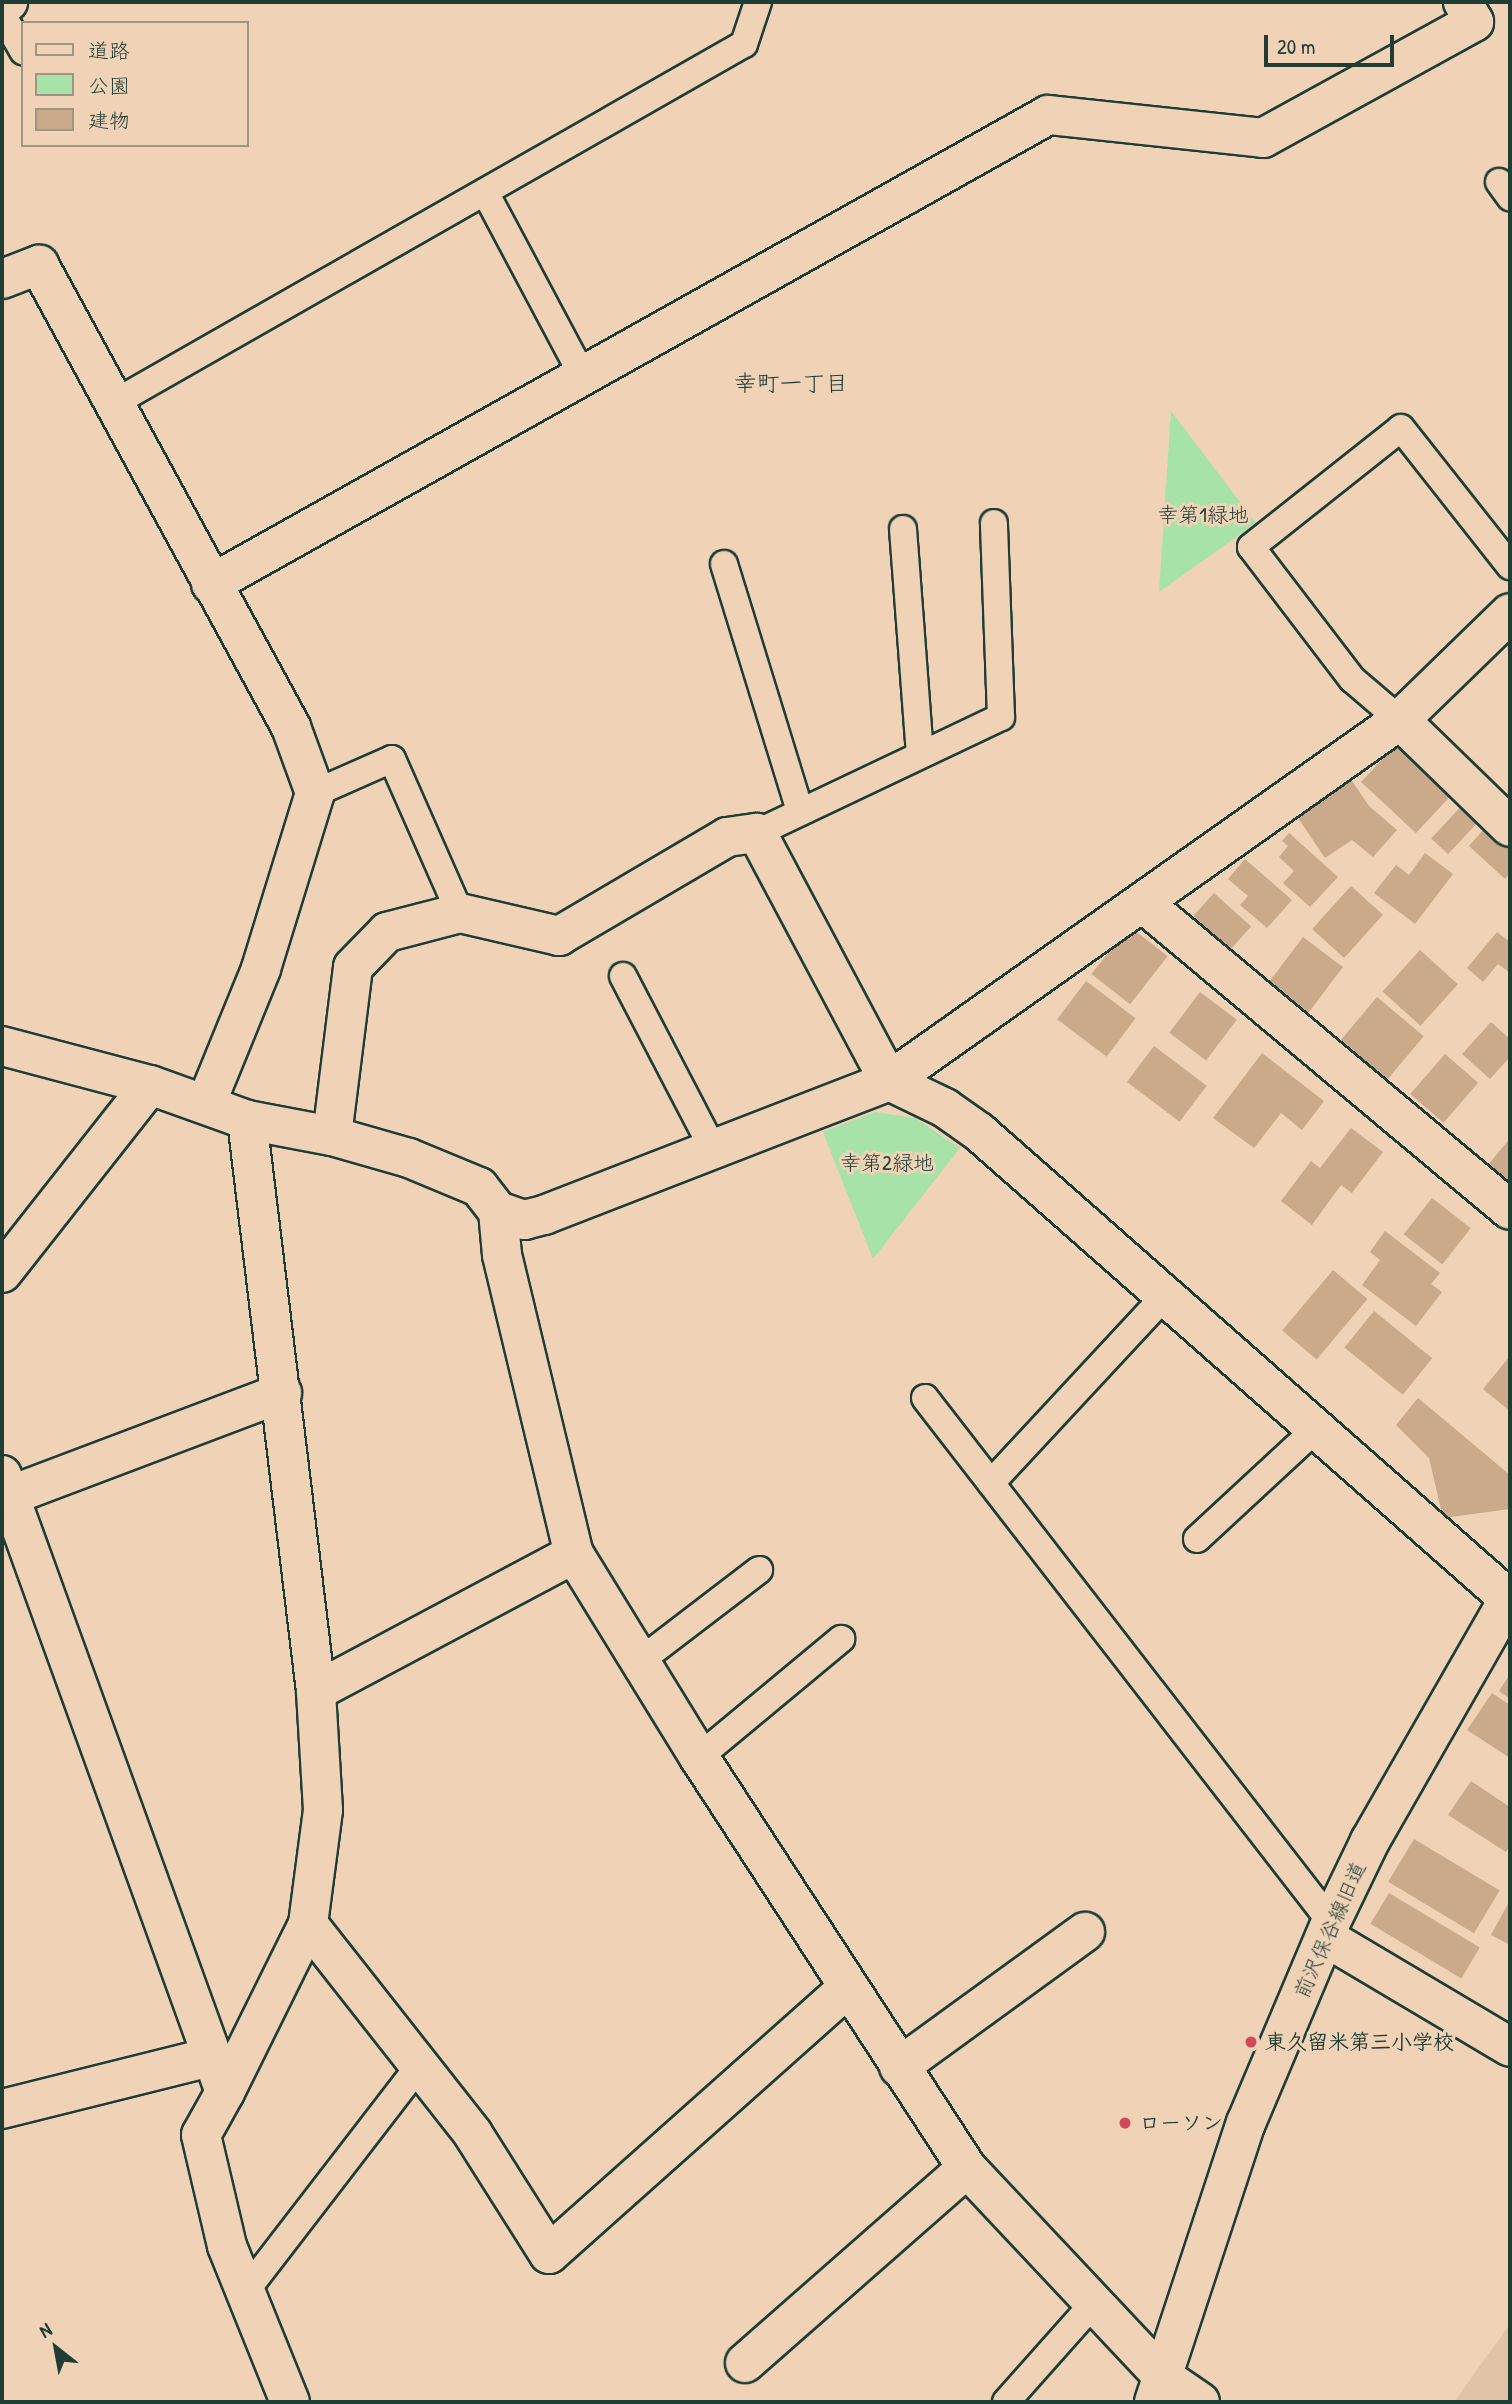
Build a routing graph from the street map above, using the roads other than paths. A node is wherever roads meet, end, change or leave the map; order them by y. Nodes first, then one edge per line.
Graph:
1 (8, 2) edge
2 (758, 2) edge
3 (1463, 2) edge
4 (2, 5) edge
5 (2, 14) edge
6 (21, 47) edge
7 (485, 192) junction
8 (2, 279) edge
9 (583, 376) junction
10 (114, 403) junction
11 (994, 523) dead end
12 (903, 529) dead end
13 (724, 565) dead end
14 (1510, 566) edge
15 (211, 584) junction
16 (1510, 613) edge
17 (1400, 720) junction
18 (920, 754) junction
19 (316, 793) junction
20 (800, 811) junction
21 (1510, 827) edge
22 (757, 833) junction
23 (1143, 903) junction
24 (460, 913) junction
25 (622, 976) dead end
26 (2, 1046) edge
27 (889, 1081) junction
28 (150, 1085) junction
29 (206, 1104) junction
30 (247, 1120) junction
31 (332, 1136) junction
32 (712, 1147) junction
33 (1510, 1210) edge
34 (499, 1211) junction
35 (2, 1273) edge
36 (1166, 1295) junction
37 (282, 1393) junction
38 (925, 1398) dead end
39 (1317, 1428) junction
40 (991, 1483) junction
41 (5, 1486) edge
42 (1197, 1539) dead end
43 (574, 1554) junction
44 (759, 1570) dead end
45 (1510, 1598) edge
46 (841, 1639) dead end
47 (640, 1661) junction
48 (316, 1691) junction
49 (699, 1757) junction
50 (308, 1924) junction
51 (1328, 1929) junction
52 (1085, 1932) dead end
53 (848, 1988) junction
54 (1510, 2048) edge
55 (210, 2057) junction
56 (418, 2067) junction
57 (900, 2067) junction
58 (225, 2092) junction
59 (2, 2109) edge
60 (967, 2168) junction
61 (246, 2292) junction
62 (1093, 2304) junction
63 (745, 2363) dead end
64 (1158, 2389) edge
65 (290, 2402) edge
66 (1006, 2402) edge
67 (1200, 2402) edge

1 - 4 street
2 - 7 lane
3 - 9 street
5 - 6 lane
7 - 9 lane
7 - 10 lane
8 - 10 street
9 - 15 street
10 - 15 street
11 - 18 lane
12 - 18 lane
13 - 20 lane
14 - 17 lane
15 - 19 street
16 - 17 street
17 - 21 street
17 - 23 street
18 - 20 lane
19 - 24 lane
19 - 29 street
20 - 22 lane
22 - 24 street
22 - 27 street
23 - 27 street
23 - 33 street
24 - 31 street
25 - 32 lane
26 - 28 street
27 - 32 street
27 - 36 street
28 - 29 street
28 - 35 street
29 - 30 street
30 - 31 street
30 - 37 street
31 - 34 street
32 - 34 street
34 - 43 street
36 - 39 street
36 - 40 lane
37 - 41 street
37 - 48 street
38 - 40 lane
39 - 42 lane
39 - 45 street
40 - 51 lane
41 - 55 street
43 - 47 street
43 - 48 street
44 - 47 lane
45 - 51 street, 前沢保谷線旧道
46 - 49 lane
47 - 49 street
48 - 50 street
49 - 53 street
50 - 56 street
50 - 58 street
51 - 54 street
51 - 64 street, 前沢保谷線旧道
52 - 57 street
53 - 56 street
53 - 57 street
55 - 58 street
55 - 59 street
56 - 61 lane
57 - 60 street
58 - 61 street
60 - 62 street
60 - 63 street
61 - 65 street
62 - 64 street
62 - 66 lane
64 - 67 street

